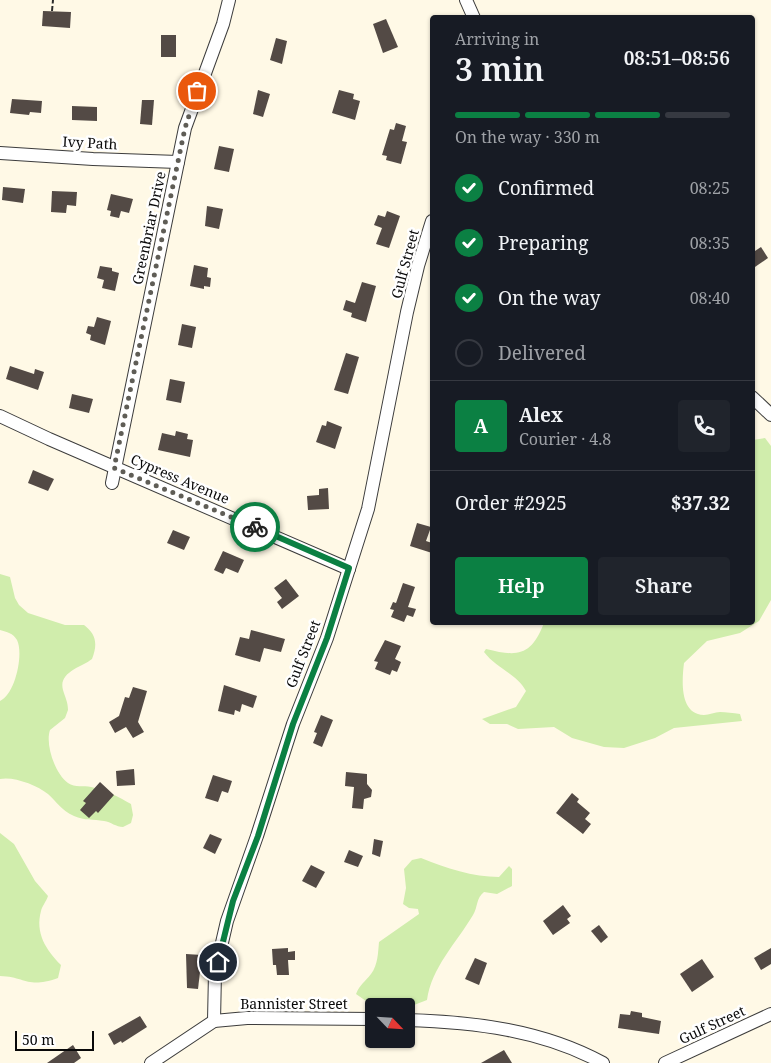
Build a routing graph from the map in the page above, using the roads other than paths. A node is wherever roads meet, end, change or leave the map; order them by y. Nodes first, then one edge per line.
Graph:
1 (228, 0) edge
2 (466, 0) edge
3 (473, 15) edge
4 (0, 153) edge
5 (178, 162) junction
6 (430, 227) edge
7 (755, 400) edge
8 (771, 414) edge
9 (0, 416) edge
10 (114, 468) junction
11 (112, 483) dead end
12 (349, 568) junction
13 (771, 1014) edge
14 (365, 1019) edge
15 (214, 1021) junction
16 (415, 1021) edge
17 (598, 1061) edge
18 (151, 1063) edge
19 (665, 1063) edge

1 - 5 street, Greenbriar Drive
2 - 3 street
4 - 5 street, Ivy Path
5 - 10 street, Greenbriar Drive
6 - 12 street, Gulf Street
7 - 8 street
9 - 10 street, Cypress Avenue
10 - 11 street, Greenbriar Drive
10 - 12 street, Cypress Avenue
12 - 15 street, Gulf Street
13 - 19 street, Gulf Street
14 - 15 street, Bannister Street
15 - 18 street
16 - 17 street

